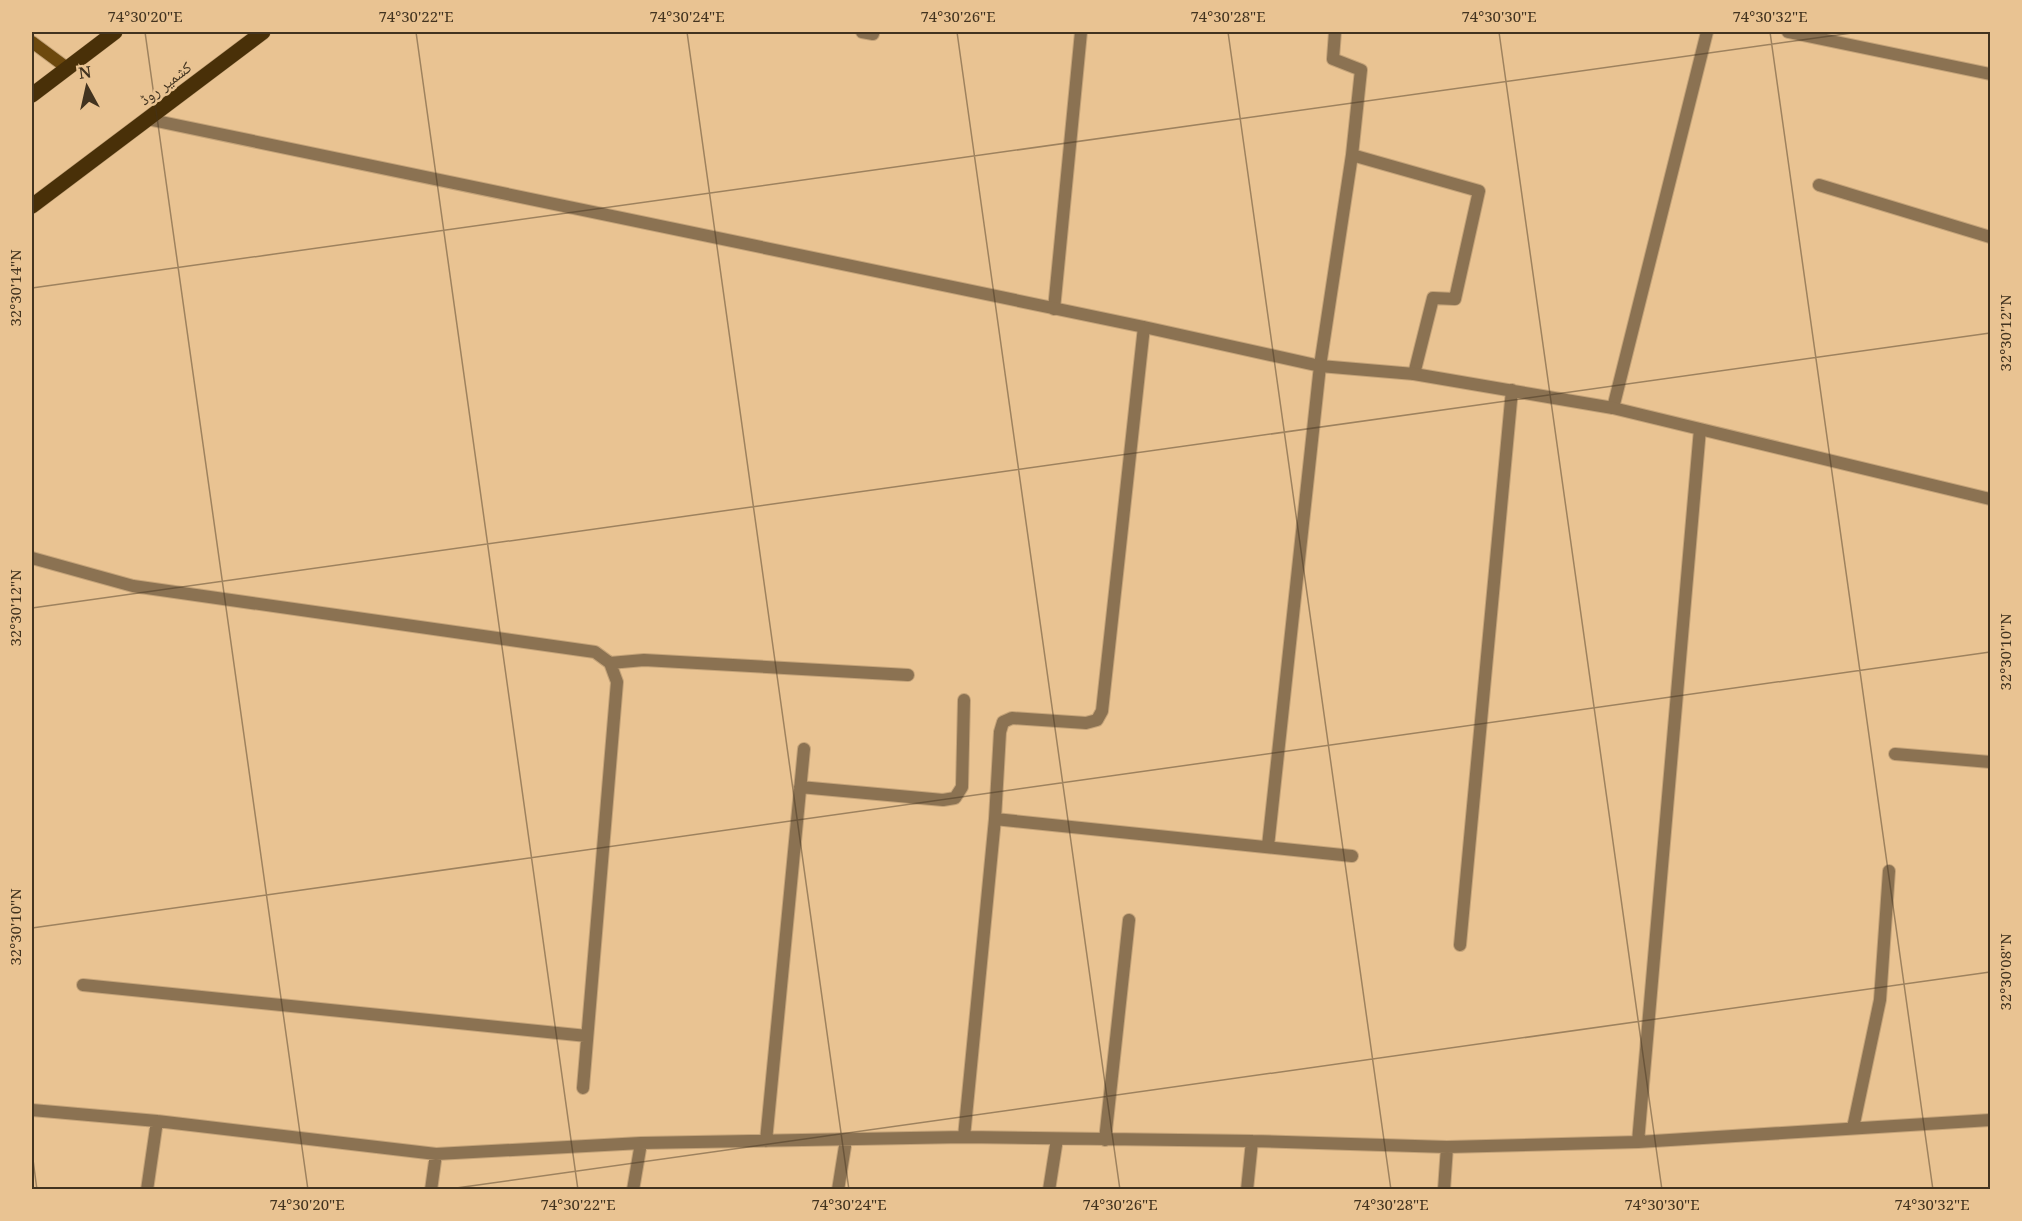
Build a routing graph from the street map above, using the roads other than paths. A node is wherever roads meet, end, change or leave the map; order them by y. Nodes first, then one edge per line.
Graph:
1 (115, 32) edge
2 (263, 32) edge
3 (1081, 32) edge
4 (1335, 32) edge
5 (1707, 32) edge
6 (1788, 32) edge
7 (32, 42) edge
8 (67, 68) junction
9 (1990, 74) edge
10 (32, 94) edge
11 (147, 119) junction
12 (1352, 155) junction
13 (1819, 185) dead end
14 (32, 206) edge
15 (1990, 237) edge
16 (1054, 309) junction
17 (1144, 327) junction
18 (1320, 366) junction
19 (1414, 374) junction
20 (1512, 390) junction
21 (1613, 408) junction
22 (1700, 429) junction
23 (1990, 499) edge
24 (32, 558) edge
25 (610, 663) junction
26 (908, 675) dead end
27 (964, 700) dead end
28 (804, 749) dead end
29 (1895, 753) dead end
30 (1990, 762) edge
31 (800, 787) junction
32 (995, 819) junction
33 (1268, 846) junction
34 (1352, 856) dead end
35 (1889, 871) dead end
36 (1129, 920) dead end
37 (1460, 945) dead end
38 (84, 985) dead end
39 (588, 1036) junction
40 (583, 1088) dead end
41 (32, 1110) edge
42 (1990, 1120) edge
43 (157, 1121) junction
44 (1853, 1128) junction
45 (964, 1137) junction
46 (1057, 1139) junction
47 (846, 1140) junction
48 (1105, 1140) junction
49 (766, 1141) junction
50 (1252, 1141) junction
51 (1638, 1142) junction
52 (641, 1143) junction
53 (1447, 1147) junction
54 (436, 1154) junction
55 (147, 1190) edge
56 (431, 1190) edge
57 (633, 1190) edge
58 (838, 1190) edge
59 (1049, 1190) edge
60 (1247, 1190) edge
61 (1444, 1190) edge

1 - 8 main road
2 - 11 main road, کشمیر روڈ
3 - 16 street
4 - 12 street
5 - 21 street
6 - 9 street
7 - 8 street
8 - 10 main road
11 - 14 main road, کشمیر روڈ
11 - 16 street
12 - 18 street
12 - 19 street
13 - 15 street
16 - 17 street
17 - 18 street
17 - 32 street
18 - 19 street
18 - 33 street
19 - 20 street
20 - 21 street
20 - 37 street
21 - 22 street
22 - 23 street
22 - 51 street
24 - 25 street
25 - 26 street
25 - 39 street
27 - 31 street
28 - 31 street
29 - 30 street
31 - 49 street
32 - 33 street
32 - 45 street
33 - 34 street
35 - 44 street
36 - 48 street
38 - 39 street
39 - 40 street
41 - 43 street
42 - 44 street
43 - 54 street
43 - 55 street
44 - 51 street
45 - 46 street
45 - 47 street
46 - 48 street
46 - 59 street
47 - 49 street
47 - 58 street
48 - 50 street
49 - 52 street
50 - 53 street
50 - 60 street
51 - 53 street
52 - 54 street
52 - 57 street
53 - 61 street
54 - 56 street

